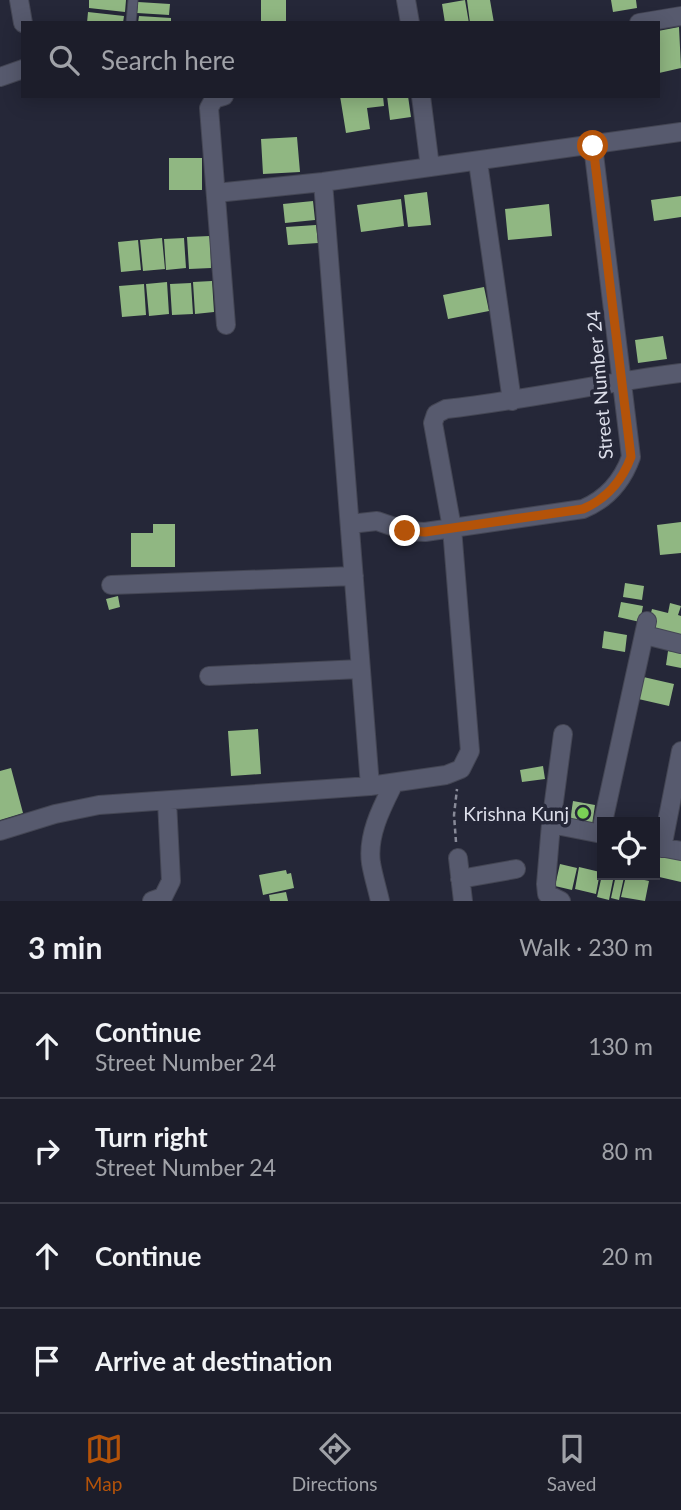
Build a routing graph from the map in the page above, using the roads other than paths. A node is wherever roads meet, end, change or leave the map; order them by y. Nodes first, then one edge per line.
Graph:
1 (19, 0) edge
2 (133, 0) edge
3 (406, 0) edge
4 (681, 16) edge
5 (23, 21) edge
6 (131, 21) edge
7 (410, 21) edge
8 (651, 21) edge
9 (21, 70) edge
10 (0, 77) edge
11 (217, 98) edge
12 (421, 98) edge
13 (681, 132) edge
14 (593, 146) junction
15 (478, 162) junction
16 (430, 167) junction
17 (323, 182) junction
18 (216, 193) junction
19 (226, 325) dead end
20 (681, 373) edge
21 (623, 380) junction
22 (512, 401) junction
23 (350, 524) junction
24 (452, 528) junction
25 (354, 576) junction
26 (111, 585) dead end
27 (681, 644) edge
28 (360, 669) junction
29 (209, 676) dead end
30 (563, 734) dead end
31 (681, 751) edge
32 (394, 783) junction
33 (370, 786) junction
34 (167, 801) junction
35 (605, 817) edge
36 (551, 824) junction
37 (597, 829) edge
38 (0, 831) edge
39 (660, 839) edge
40 (660, 847) edge
41 (681, 851) edge
42 (458, 859) road end
43 (516, 869) dead end
44 (460, 878) junction
45 (152, 901) edge
46 (380, 901) edge
47 (463, 901) edge
48 (561, 901) edge

1 - 5 street
2 - 6 lane
3 - 7 street
4 - 8 street
9 - 10 street
11 - 18 street
12 - 16 street
13 - 14 street
14 - 15 street
14 - 21 street, Street Number 24
15 - 16 street
15 - 22 street
16 - 17 street
17 - 18 street
17 - 23 street
18 - 19 street
20 - 21 street
21 - 22 street
21 - 24 street, Street Number 24
22 - 24 street
23 - 24 street, Street Number 24
23 - 25 street
24 - 32 street
25 - 26 street
25 - 28 street
27 - 35 street
28 - 29 street
28 - 33 street
30 - 36 street
31 - 39 street
32 - 33 street
32 - 46 street
33 - 34 street
34 - 38 street
34 - 45 street
36 - 37 street
36 - 48 street
40 - 41 street
42 - 44 street
43 - 44 street
44 - 47 street

